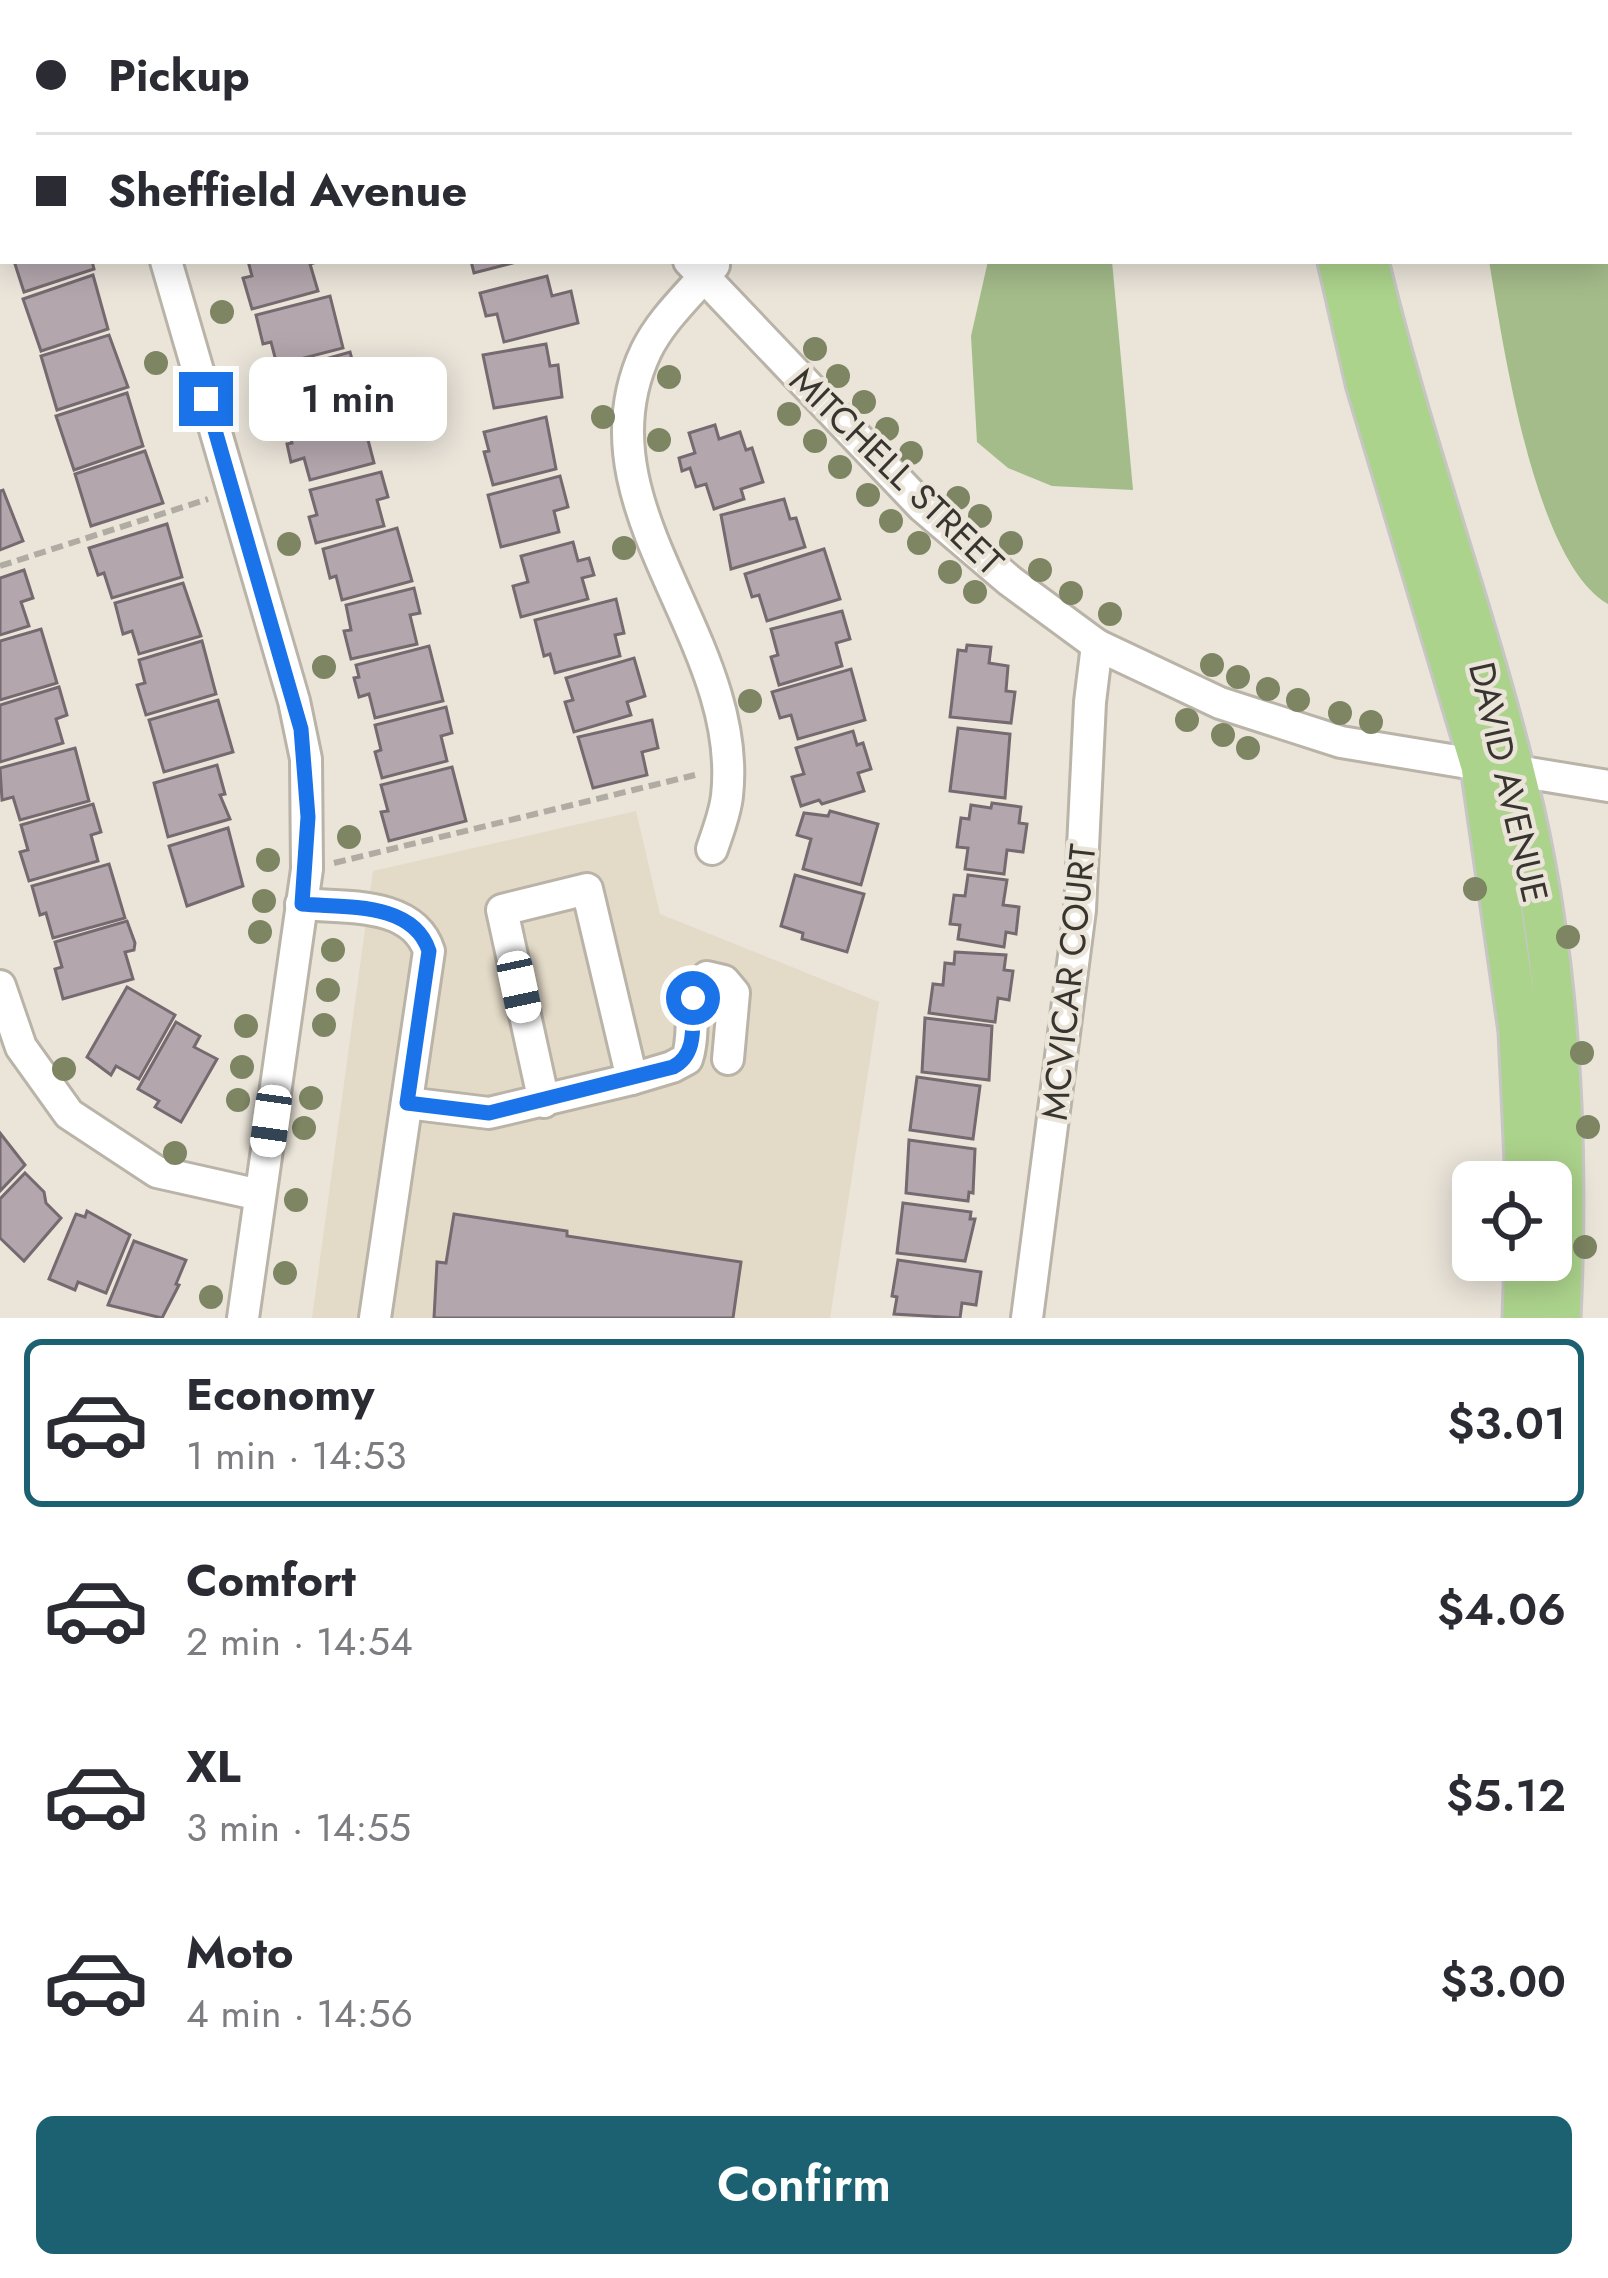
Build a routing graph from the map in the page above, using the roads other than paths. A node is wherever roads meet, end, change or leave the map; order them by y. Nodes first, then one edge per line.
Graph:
1 (167, 264) edge
2 (1339, 264) edge
3 (1370, 264) edge
4 (703, 266) edge
5 (1097, 645) junction
6 (1497, 769) junction
7 (1608, 787) edge
8 (712, 849) dead end
9 (302, 904) junction
10 (0, 986) edge
11 (728, 1059) dead end
12 (632, 1079) junction
13 (544, 1102) junction
14 (407, 1103) junction
15 (1525, 1161) edge
16 (260, 1195) junction
17 (1525, 1281) edge
18 (243, 1318) edge
19 (376, 1318) edge
20 (1028, 1318) edge
21 (1522, 1318) edge
22 (1560, 1318) edge

1 - 9 street
2 - 6 main road, DAVID AVENUE
3 - 6 main road, DAVID AVENUE
4 - 5 street, MITCHELL STREET
4 - 8 street
5 - 6 street, MITCHELL STREET
5 - 20 street, MCVICAR COURT
6 - 7 street, MITCHELL STREET
6 - 15 main road, DAVID AVENUE
6 - 22 main road, DAVID AVENUE
9 - 14 street
9 - 16 street
10 - 16 street
11 - 12 street
12 - 13 street
12 - 13 street
13 - 14 street
14 - 19 street
16 - 18 street
17 - 21 main road

